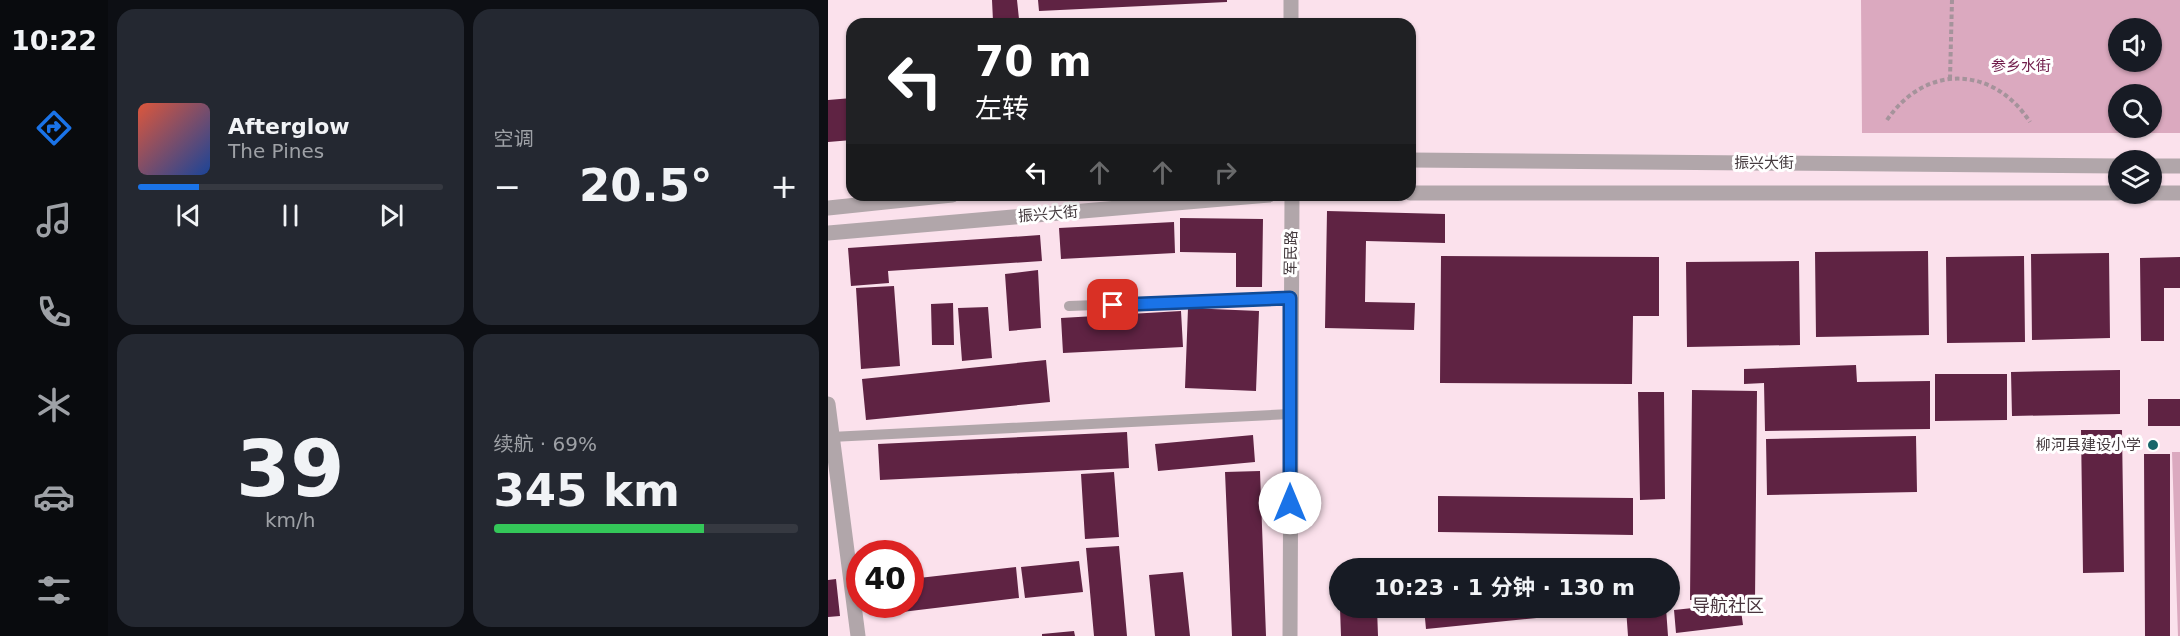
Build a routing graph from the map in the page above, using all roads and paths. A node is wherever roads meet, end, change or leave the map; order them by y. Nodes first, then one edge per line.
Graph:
1 (1291, 0) edge
2 (1952, 0) edge
3 (1291, 18) edge
4 (1950, 79) junction
5 (1887, 120) dead end
6 (2030, 122) dead end
7 (1416, 160) edge
8 (2108, 166) edge
9 (2162, 166) edge
10 (2180, 166) edge
11 (1416, 193) edge
12 (2108, 193) edge
13 (2162, 193) edge
14 (2180, 193) edge
15 (895, 201) edge
16 (1199, 201) edge
17 (1292, 201) edge
18 (828, 208) edge
19 (828, 233) edge
20 (1290, 298) junction
21 (1068, 306) dead end
22 (828, 404) edge
23 (1290, 414) junction
24 (831, 438) junction
25 (858, 636) edge
26 (1290, 636) edge

1 - 3 street
2 - 4 path
4 - 5 path
4 - 6 path
7 - 8 street, 振兴大街
9 - 10 street
11 - 12 street, 振兴大街
13 - 14 street
15 - 18 street
16 - 19 street, 振兴大街
17 - 20 street, 军民路
20 - 21 lane
20 - 23 street, 军民路
22 - 24 street
23 - 24 lane
23 - 26 street, 军民路
24 - 25 street

